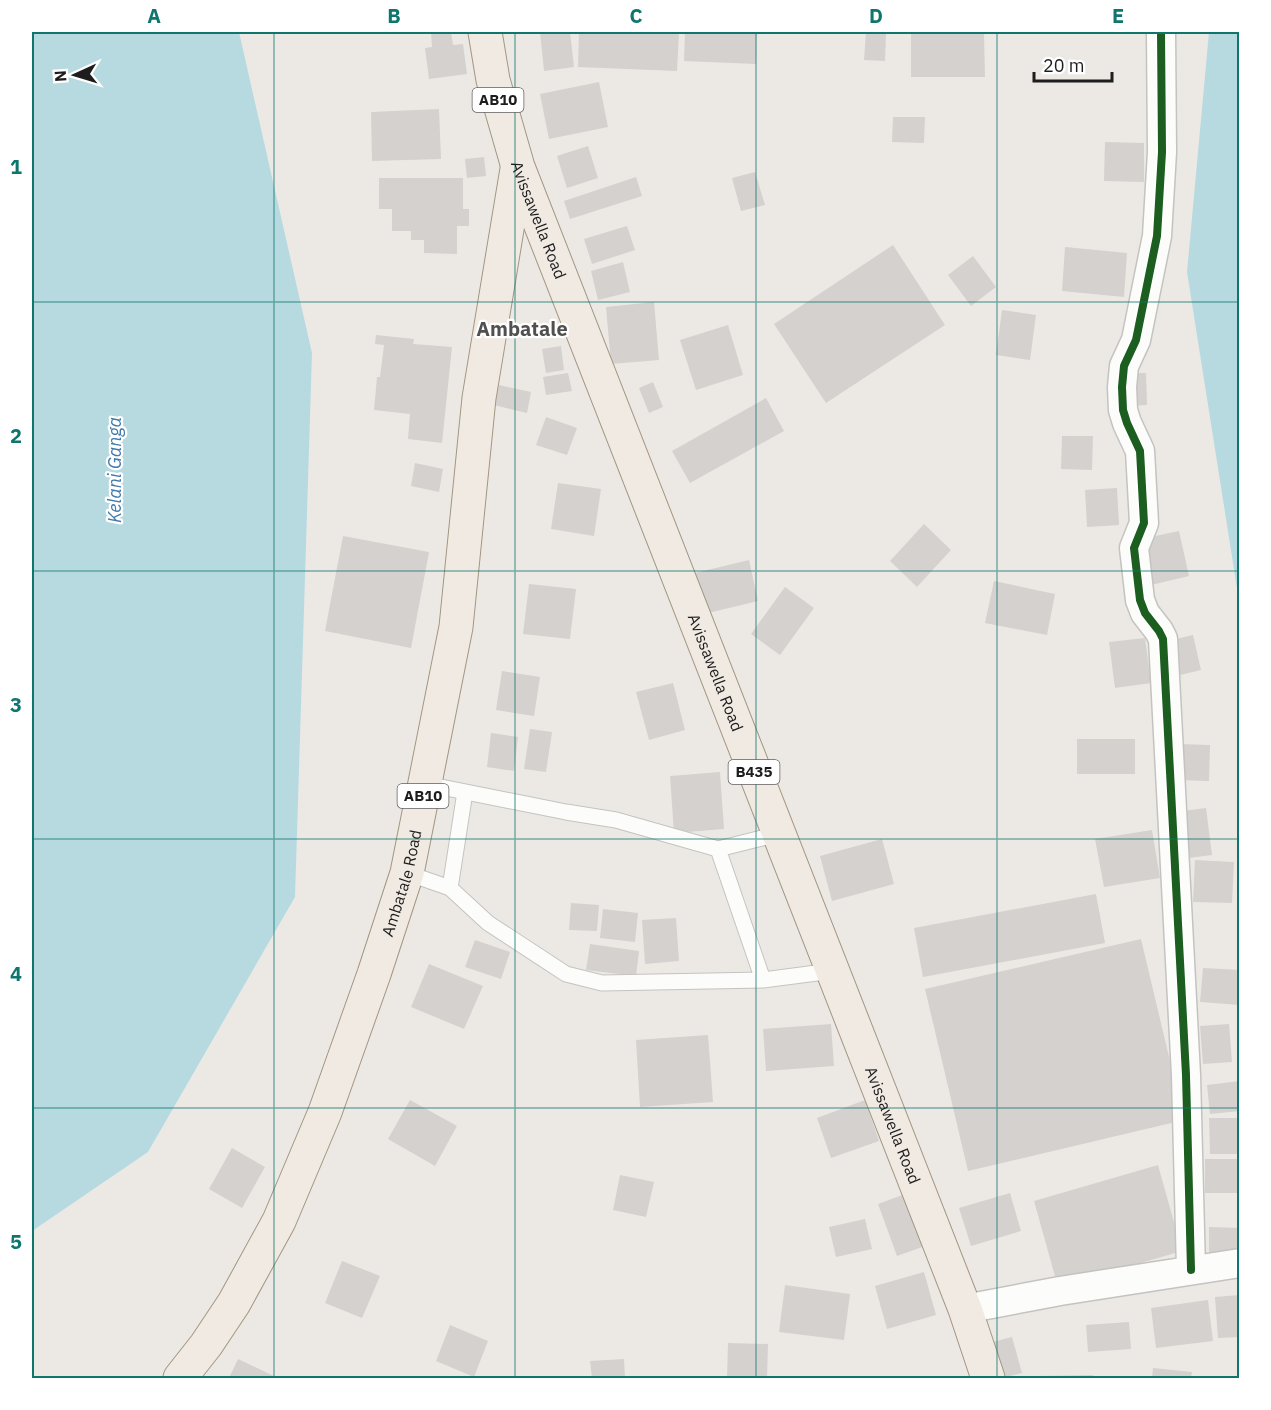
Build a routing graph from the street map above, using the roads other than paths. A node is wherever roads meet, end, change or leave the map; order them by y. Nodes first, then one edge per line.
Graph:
1 (485, 32) edge
2 (1161, 32) edge
3 (518, 167) junction
4 (426, 784) junction
5 (465, 792) junction
6 (778, 834) junction
7 (718, 849) junction
8 (407, 873) junction
9 (450, 888) junction
10 (831, 971) junction
11 (763, 980) junction
12 (1239, 1263) edge
13 (1191, 1270) junction
14 (965, 1309) junction
15 (180, 1378) edge
16 (988, 1378) edge

1 - 3 main road, Avissawella Road / AB10
2 - 13 street
3 - 4 main road, Ambatale Road / AB10
3 - 6 main road, Avissawella Road / B435
4 - 5 lane
4 - 8 main road, Ambatale Road / AB10
5 - 7 lane
5 - 9 lane
6 - 7 lane
6 - 10 main road, Avissawella Road / B435
7 - 11 lane
8 - 9 lane
8 - 15 main road, Ambatale Road / AB10
9 - 11 lane
10 - 11 lane
10 - 14 main road, Avissawella Road / B435
12 - 13 street
13 - 14 street
14 - 16 main road, Avissawella Road / B435

